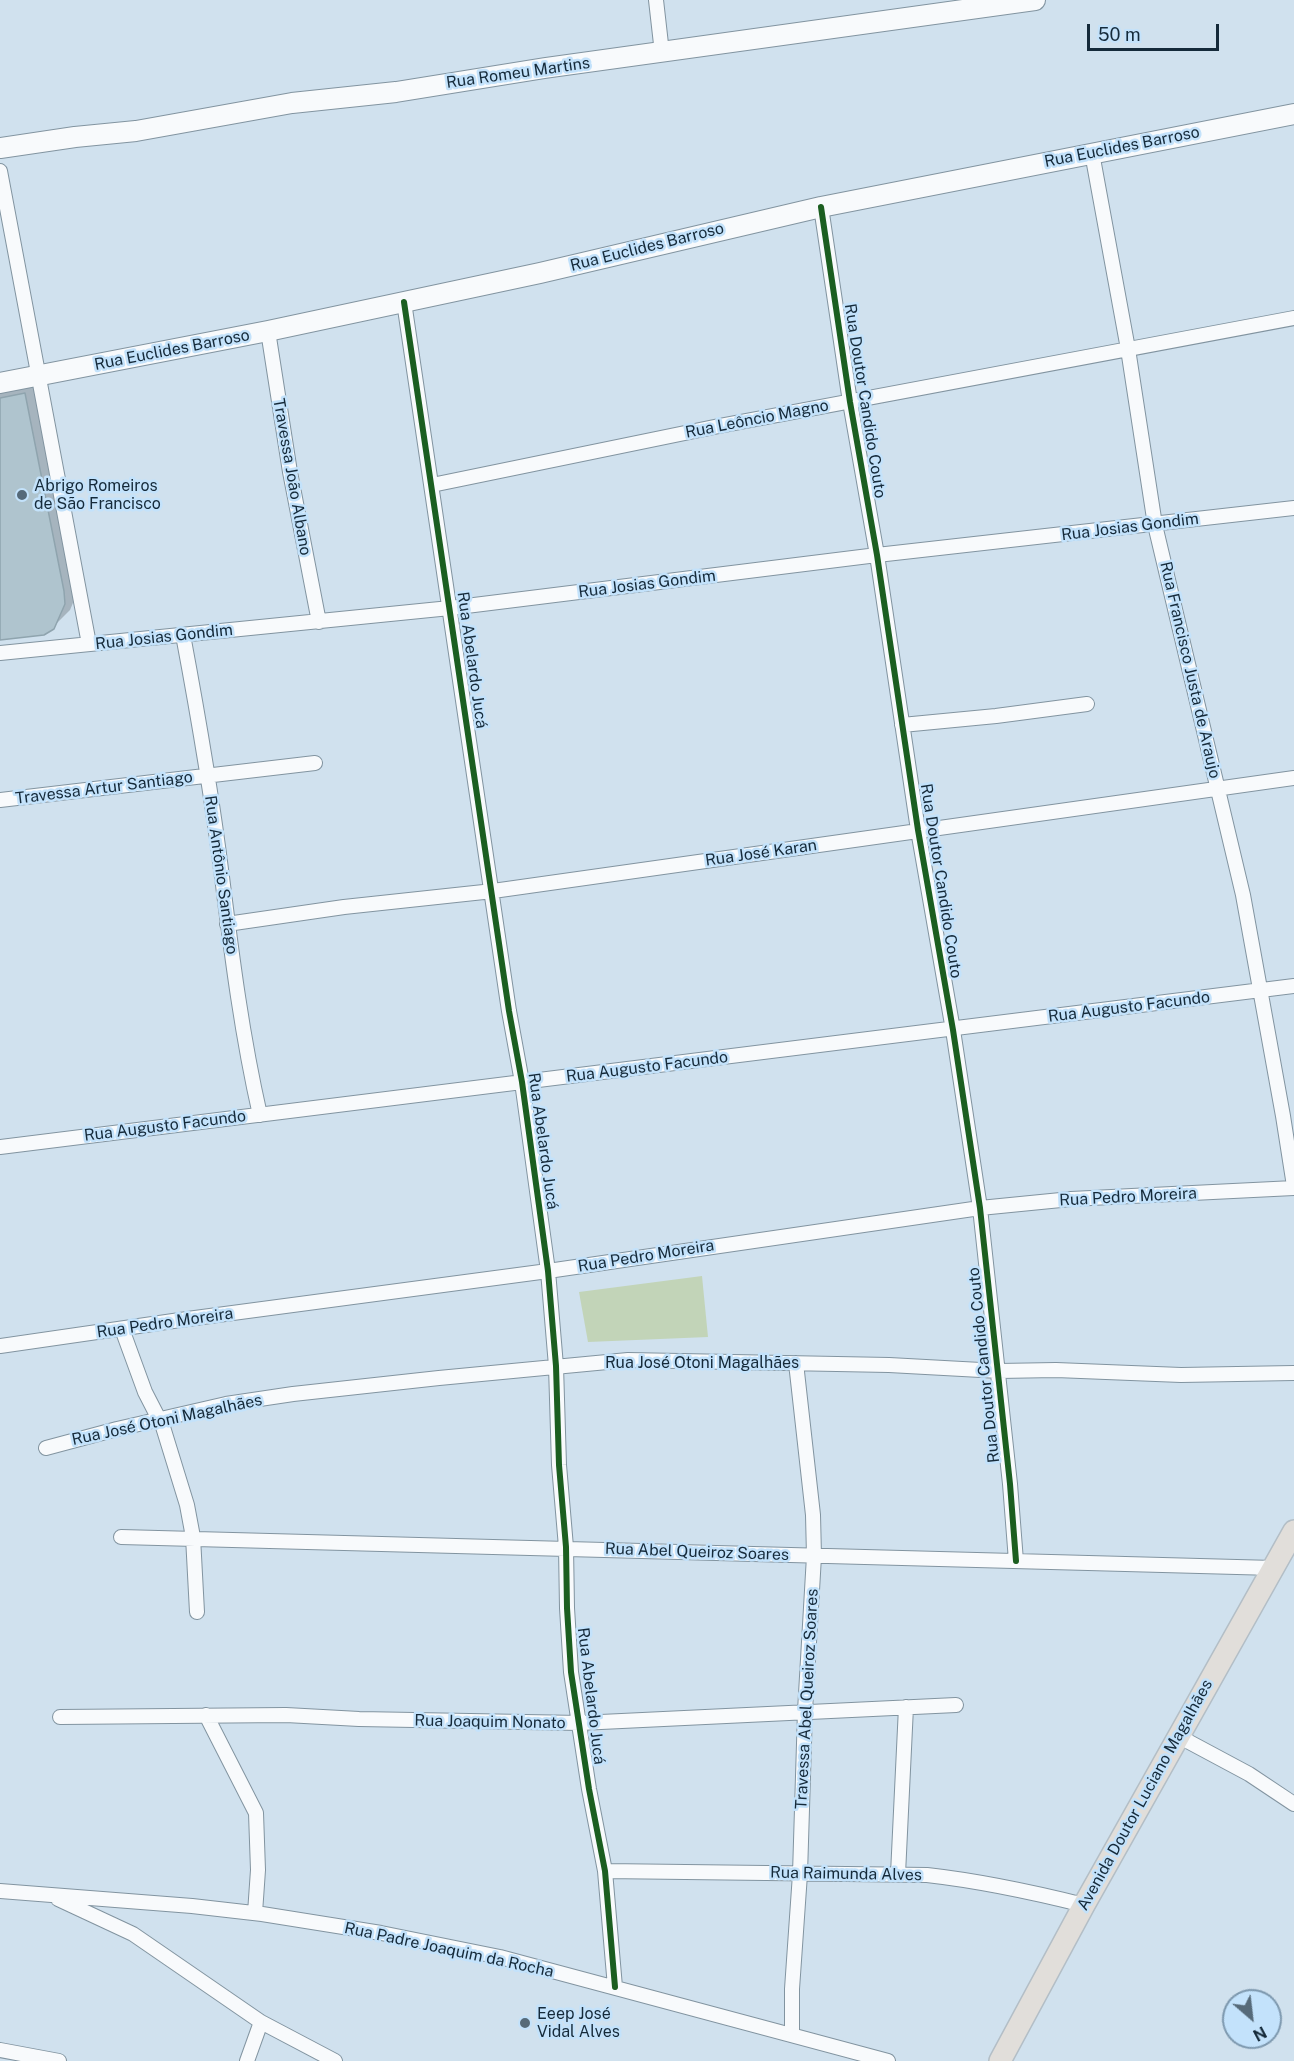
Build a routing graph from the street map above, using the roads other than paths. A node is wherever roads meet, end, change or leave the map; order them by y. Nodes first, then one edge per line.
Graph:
1 (656, 0) edge
2 (1035, 0) edge
3 (662, 53) junction
4 (1294, 114) edge
5 (0, 148) edge
6 (1092, 153) junction
7 (0, 171) edge
8 (821, 207) junction
9 (404, 302) junction
10 (1294, 318) edge
11 (268, 331) junction
12 (1128, 349) junction
13 (38, 375) junction
14 (0, 383) edge
15 (850, 402) junction
16 (432, 485) junction
17 (1294, 508) edge
18 (1155, 525) junction
19 (877, 555) junction
20 (450, 608) junction
21 (319, 622) junction
22 (183, 635) junction
23 (89, 644) junction
24 (0, 653) edge
25 (1087, 704) dead end
26 (902, 725) junction
27 (315, 763) dead end
28 (208, 776) junction
29 (1294, 778) edge
30 (1219, 788) junction
31 (0, 800) edge
32 (918, 830) junction
33 (493, 891) junction
34 (226, 924) junction
35 (1294, 986) edge
36 (1261, 990) junction
37 (953, 1030) junction
38 (522, 1082) junction
39 (260, 1115) junction
40 (0, 1147) edge
41 (1294, 1187) edge
42 (980, 1208) junction
43 (548, 1271) junction
44 (122, 1329) junction
45 (0, 1346) edge
46 (796, 1363) junction
47 (556, 1366) junction
48 (999, 1371) junction
49 (1294, 1373) edge
50 (160, 1420) junction
51 (46, 1448) dead end
52 (1294, 1533) edge
53 (121, 1536) dead end
54 (194, 1537) junction
55 (566, 1547) junction
56 (814, 1556) junction
57 (1016, 1561) junction
58 (1274, 1568) junction
59 (197, 1612) dead end
60 (956, 1705) dead end
61 (906, 1707) junction
62 (805, 1711) junction
63 (206, 1715) junction
64 (60, 1717) dead end
65 (580, 1723) junction
66 (1178, 1736) junction
67 (1294, 1804) edge
68 (605, 1871) junction
69 (800, 1874) junction
70 (898, 1874) junction
71 (0, 1891) edge
72 (49, 1895) junction
73 (1084, 1905) junction
74 (255, 1913) junction
75 (615, 1987) junction
76 (261, 2022) junction
77 (792, 2035) junction
78 (2, 2054) edge
79 (59, 2061) edge
80 (247, 2061) edge
81 (335, 2061) edge
82 (888, 2061) edge
83 (1000, 2061) edge

1 - 3 street
2 - 3 street, Rua Romeu Martins
3 - 5 street, Rua Romeu Martins
4 - 6 street, Rua Euclides Barroso
6 - 8 street, Rua Euclides Barroso
6 - 12 street, Rua Francisco Justa de Araujo
7 - 13 street
8 - 9 street, Rua Euclides Barroso
8 - 15 street, Rua Doutor Candido Couto
9 - 11 street, Rua Euclides Barroso
9 - 16 street, Rua Abelardo Jucá
10 - 12 street, Rua Leôncio Magno
11 - 13 street, Rua Euclides Barroso
11 - 21 street, Travessa João Albano
12 - 15 street, Rua Leôncio Magno
12 - 18 street, Rua Francisco Justa de Araujo
13 - 14 street, Rua Euclides Barroso
13 - 23 street
15 - 16 street, Rua Leôncio Magno
15 - 19 street, Rua Doutor Candido Couto
16 - 20 street, Rua Abelardo Jucá
17 - 18 street, Rua Josias Gondim
18 - 19 street, Rua Josias Gondim
18 - 30 street, Rua Francisco Justa de Araujo
19 - 20 street, Rua Josias Gondim
19 - 26 street, Rua Doutor Candido Couto
20 - 21 street, Rua Josias Gondim
20 - 33 street, Rua Abelardo Jucá
21 - 22 street, Rua Josias Gondim
22 - 23 street, Rua Josias Gondim
22 - 28 street, Rua Antônio Santiago
23 - 24 street, Rua Josias Gondim
25 - 26 street
26 - 32 street, Rua Doutor Candido Couto
27 - 28 street, Travessa Artur Santiago
28 - 31 street, Travessa Artur Santiago
28 - 34 street, Rua Antônio Santiago
29 - 30 street, Rua José Karan
30 - 32 street, Rua José Karan
30 - 36 street, Rua Francisco Justa de Araujo
32 - 33 street, Rua José Karan
32 - 37 street, Rua Doutor Candido Couto
33 - 34 street, Rua José Karan
33 - 38 street, Rua Abelardo Jucá
34 - 39 street, Rua Antônio Santiago
35 - 36 street, Rua Augusto Facundo
36 - 37 street, Rua Augusto Facundo
36 - 41 street, Rua Francisco Justa de Araujo
37 - 38 street, Rua Augusto Facundo
37 - 42 street, Rua Doutor Candido Couto
38 - 39 street, Rua Augusto Facundo
38 - 43 street, Rua Abelardo Jucá
39 - 40 street, Rua Augusto Facundo
41 - 42 street, Rua Pedro Moreira
42 - 43 street, Rua Pedro Moreira
42 - 48 street, Rua Doutor Candido Couto
43 - 44 street, Rua Pedro Moreira
43 - 47 street, Rua Abelardo Jucá
44 - 45 street, Rua Pedro Moreira
44 - 50 street
46 - 47 street, Rua José Otoni Magalhães
46 - 48 street, Rua José Otoni Magalhães
46 - 56 street, Travessa Abel Queiroz Soares
47 - 50 street, Rua José Otoni Magalhães
47 - 55 street, Rua Abelardo Jucá
48 - 49 street, Rua José Otoni Magalhães
48 - 57 street, Rua Doutor Candido Couto
50 - 51 street, Rua José Otoni Magalhães
50 - 54 street
52 - 58 main road, Avenida Doutor Luciano Magalhães
53 - 54 street, Rua Abel Queiroz Soares
54 - 55 street, Rua Abel Queiroz Soares
54 - 59 street
55 - 56 street, Rua Abel Queiroz Soares
55 - 65 street, Rua Abelardo Jucá
56 - 57 street, Rua Abel Queiroz Soares
56 - 62 street, Travessa Abel Queiroz Soares
57 - 58 street, Rua Abel Queiroz Soares
58 - 66 main road, Avenida Doutor Luciano Magalhães
60 - 61 street, Rua Joaquim Nonato
61 - 62 street, Rua Joaquim Nonato
61 - 70 street
62 - 65 street, Rua Joaquim Nonato
62 - 69 street, Travessa Abel Queiroz Soares
63 - 64 street, Rua Joaquim Nonato
63 - 65 street, Rua Joaquim Nonato
63 - 74 street
65 - 68 street, Rua Abelardo Jucá
66 - 67 street
66 - 73 main road, Avenida Doutor Luciano Magalhães
68 - 69 street, Rua Raimunda Alves
68 - 75 street, Rua Abelardo Jucá
69 - 70 street, Rua Raimunda Alves
69 - 77 street, Travessa Abel Queiroz Soares
70 - 73 street, Rua Raimunda Alves
71 - 72 street, Rua Padre Joaquim da Rocha
72 - 74 street, Rua Padre Joaquim da Rocha
72 - 76 street
73 - 83 main road, Avenida Doutor Luciano Magalhães
74 - 75 street, Rua Padre Joaquim da Rocha
75 - 77 street, Rua Padre Joaquim da Rocha
76 - 80 street
76 - 81 street
77 - 82 street, Rua Padre Joaquim da Rocha
78 - 79 street

